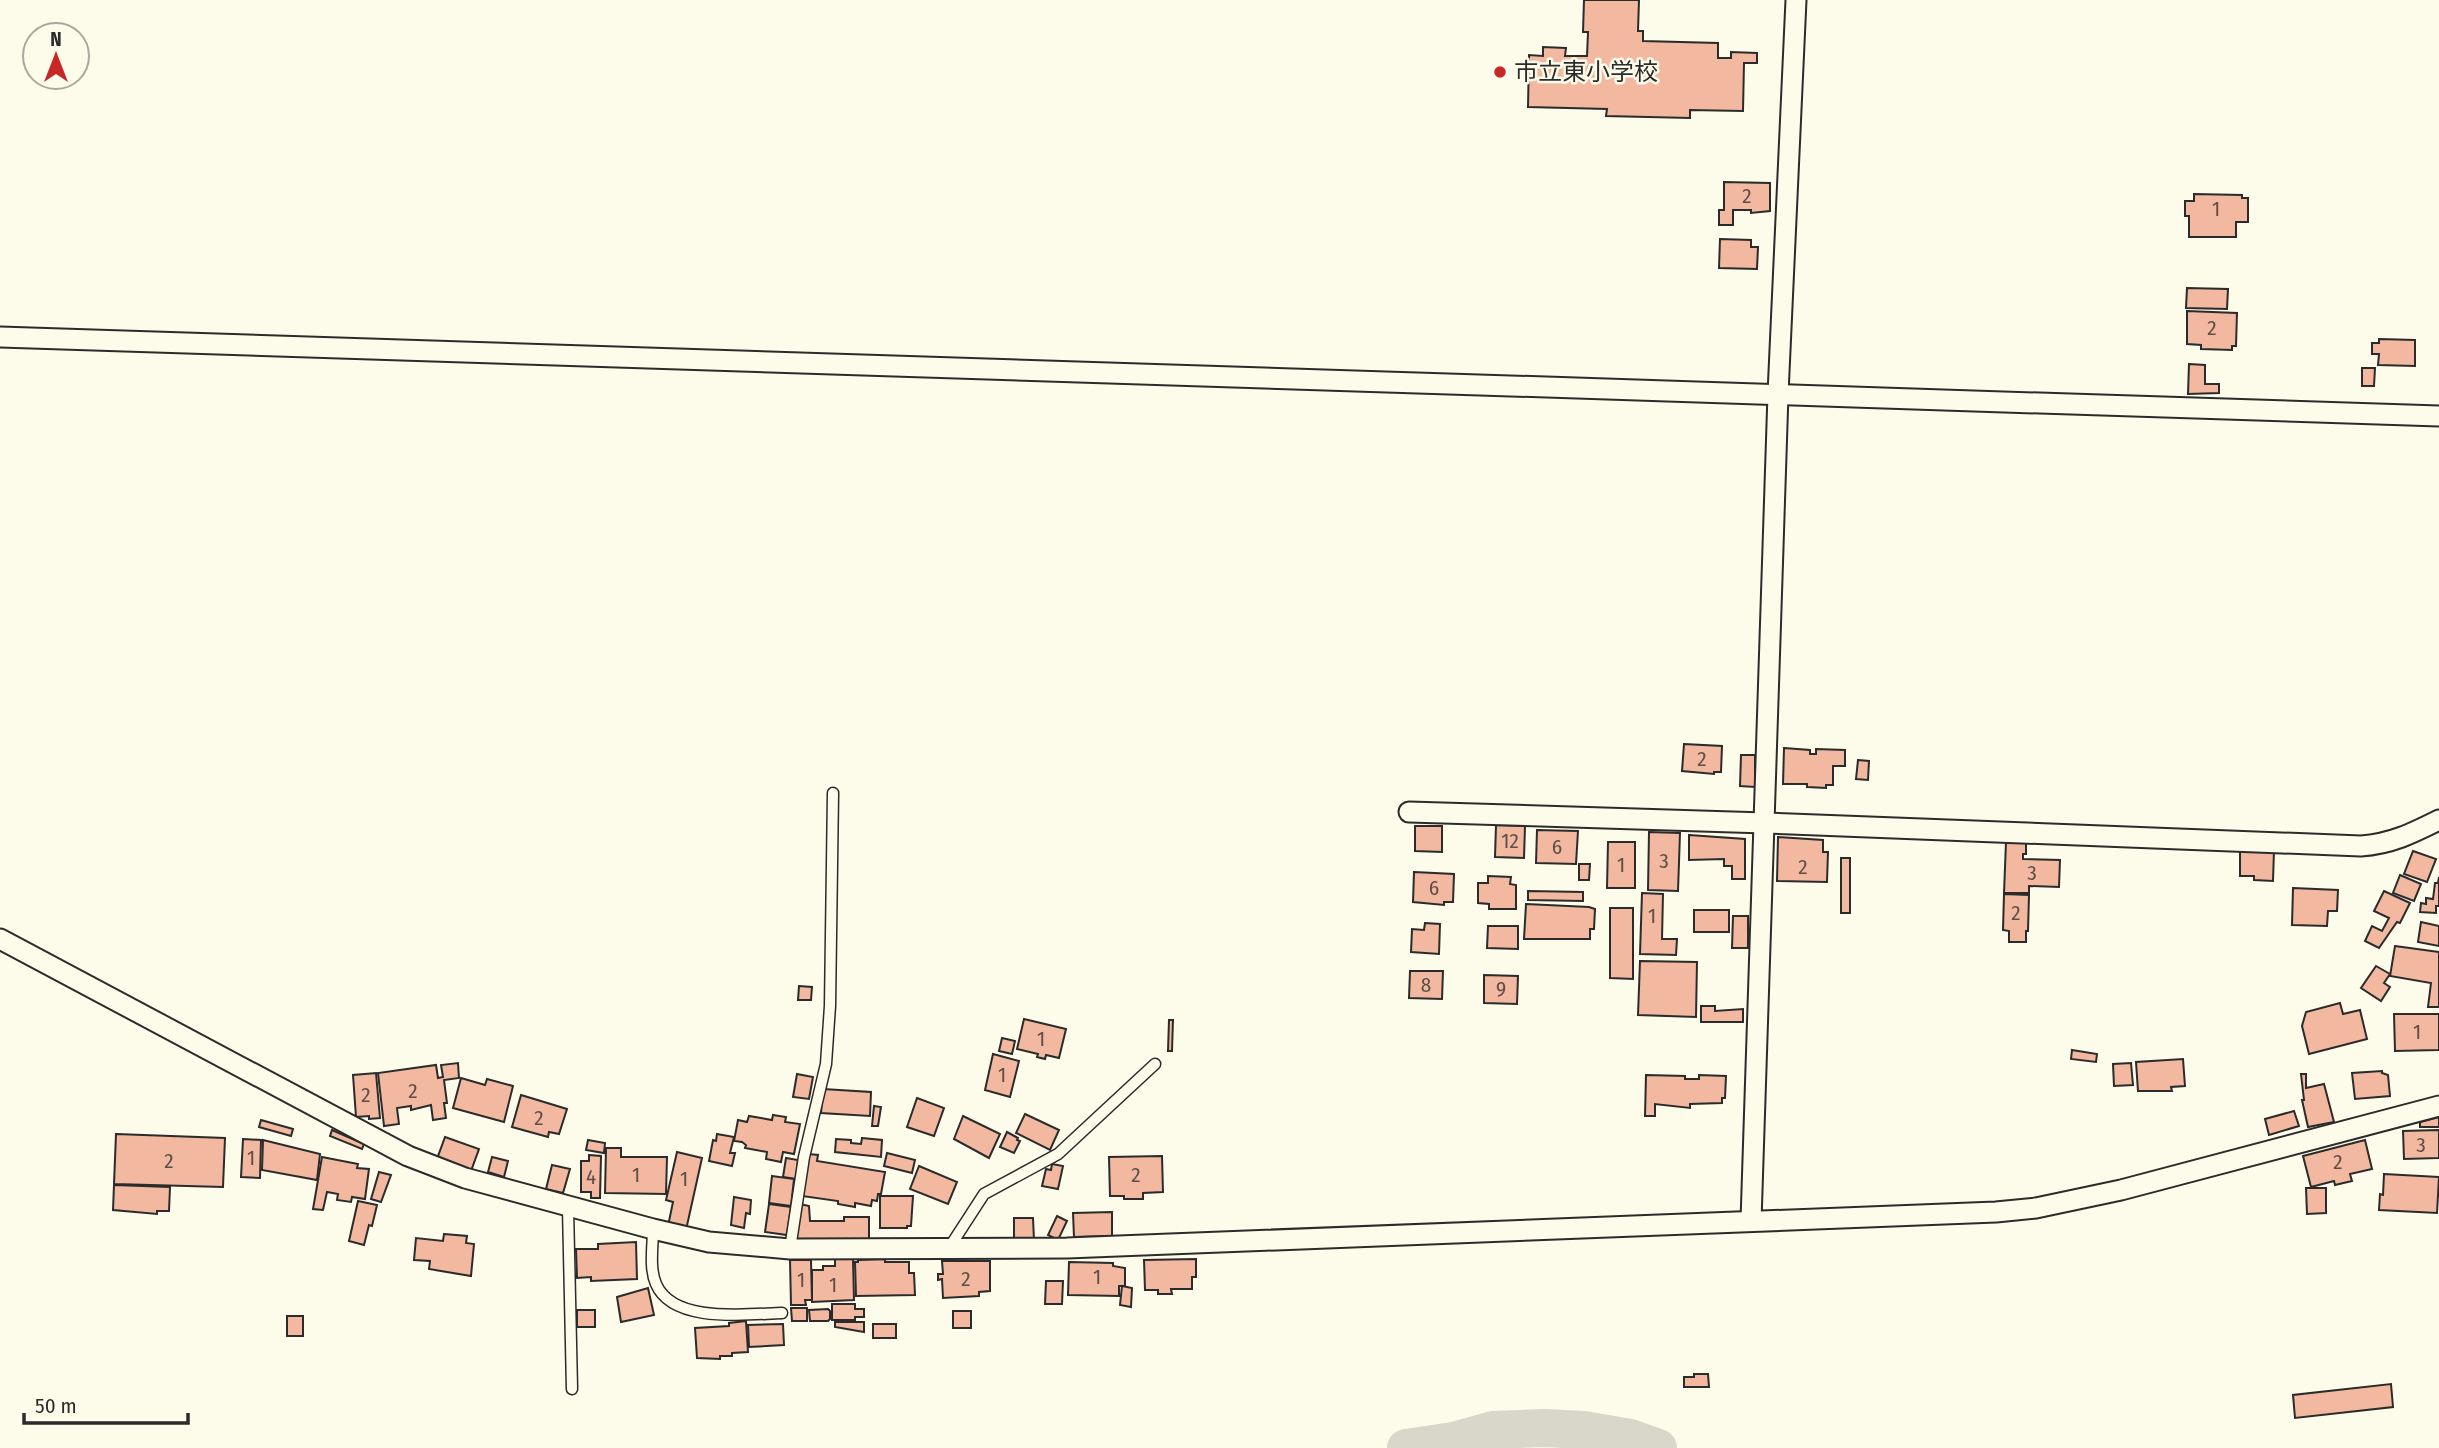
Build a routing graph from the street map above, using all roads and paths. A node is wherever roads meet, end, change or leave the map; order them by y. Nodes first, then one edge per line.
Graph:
1 (1796, 0) edge
2 (0, 337) edge
3 (1778, 394) junction
4 (2439, 416) edge
5 (833, 793) dead end
6 (1409, 812) dead end
7 (2439, 820) edge
8 (1765, 823) junction
9 (0, 939) edge
10 (1155, 1064) dead end
11 (2439, 1106) edge
12 (568, 1208) junction
13 (1751, 1221) junction
14 (653, 1229) junction
15 (790, 1249) junction
16 (949, 1249) junction
17 (782, 1313) dead end
18 (572, 1390) dead end

1 - 3 street
2 - 3 street
3 - 4 street
3 - 8 street
5 - 15 lane
6 - 8 street
7 - 8 street
8 - 13 street
9 - 12 street
10 - 16 lane
11 - 13 street
12 - 14 street
12 - 18 lane
13 - 16 street
14 - 15 street
14 - 17 lane
15 - 16 street

